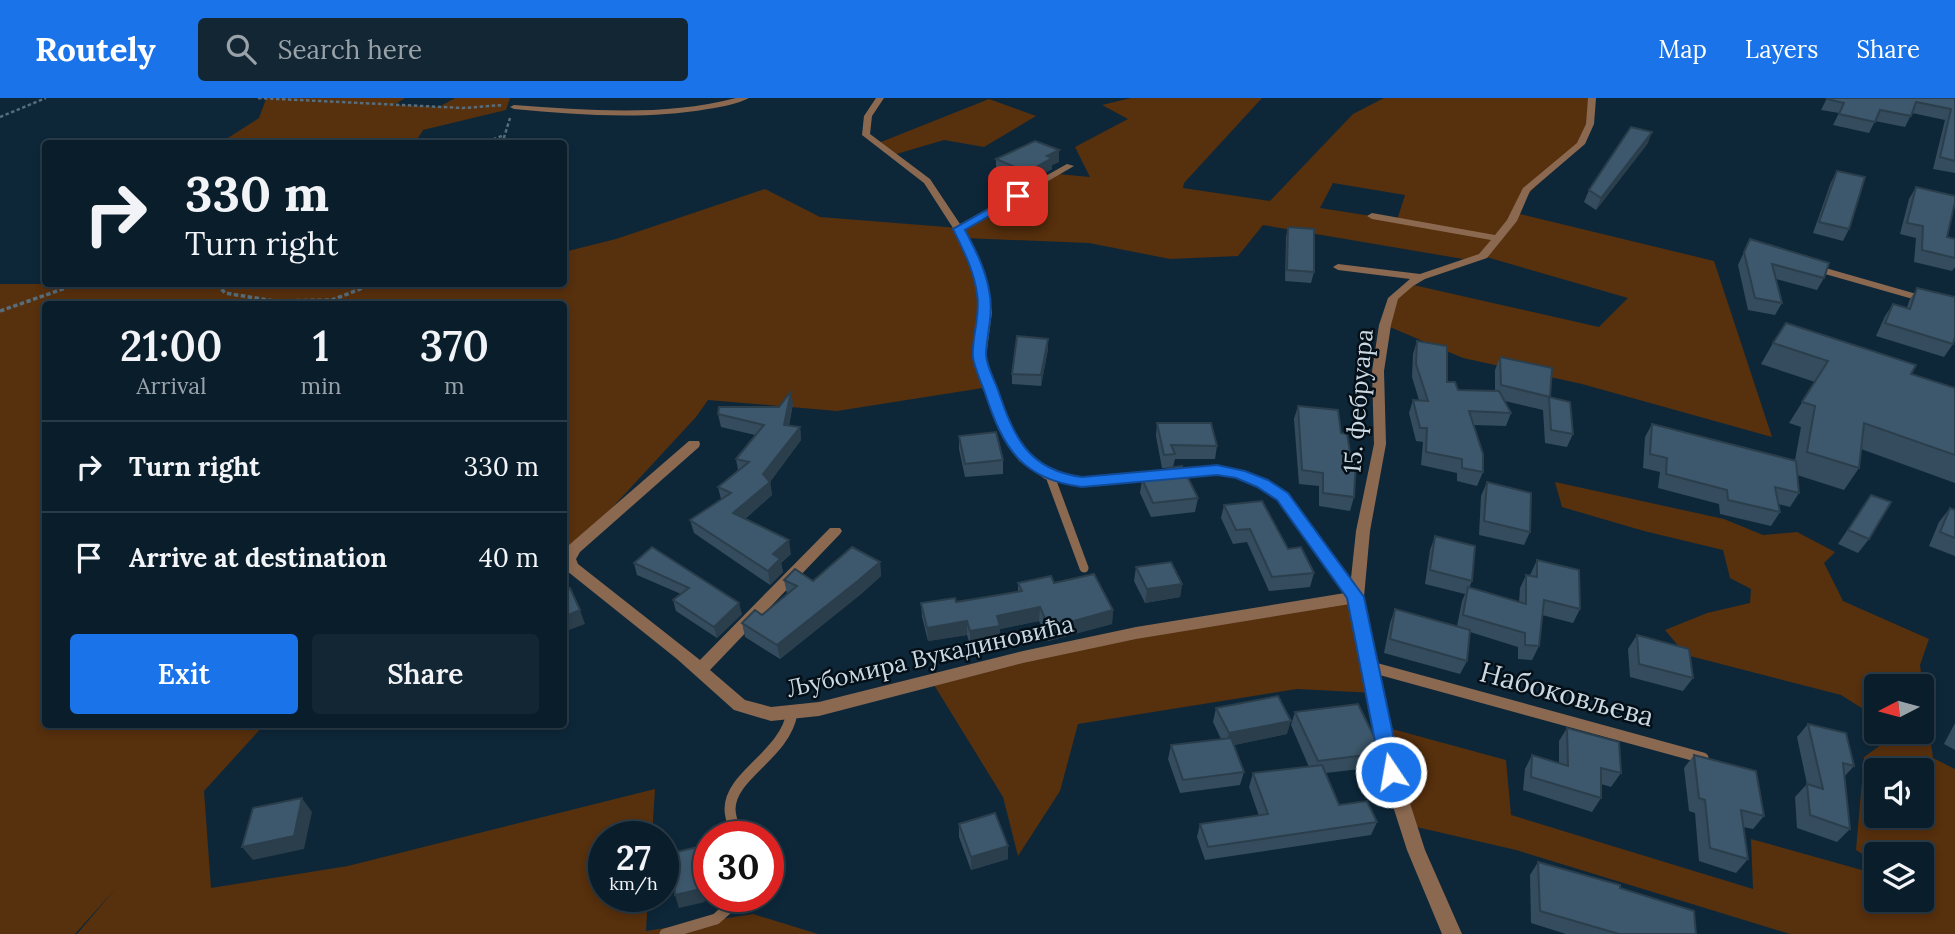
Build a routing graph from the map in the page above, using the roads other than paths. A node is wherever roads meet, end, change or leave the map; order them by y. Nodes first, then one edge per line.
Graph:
1 (745, 98) edge
2 (880, 98) edge
3 (1592, 98) edge
4 (514, 107) road end
5 (1070, 166) dead end
6 (1372, 216) dead end
7 (959, 229) junction
8 (1497, 238) junction
9 (1791, 261) edge
10 (1338, 267) dead end
11 (1422, 277) junction
12 (1955, 308) edge
13 (695, 444) dead end
14 (1050, 476) junction
15 (835, 531) dead end
16 (1084, 568) dead end
17 (1356, 597) junction
18 (1371, 667) junction
19 (699, 671) junction
20 (792, 713) junction
21 (1715, 762) edge
22 (732, 821) edge
23 (728, 912) edge
24 (665, 934) edge
25 (1452, 934) edge

1 - 4 street
2 - 7 street
3 - 8 street, 15. фебруара
5 - 7 street
6 - 8 street
7 - 14 street
8 - 11 street, 15. фебруара
9 - 12 street
10 - 11 street
11 - 17 street, 15. фебруара
13 - 19 street, Љубомира Вукадиновића
14 - 16 lane
14 - 17 street
15 - 19 street
17 - 18 street
17 - 20 street, Љубомира Вукадиновића
18 - 21 lane, Набоковљева
18 - 25 street
19 - 20 street, Љубомира Вукадиновића
20 - 22 lane
23 - 24 lane

